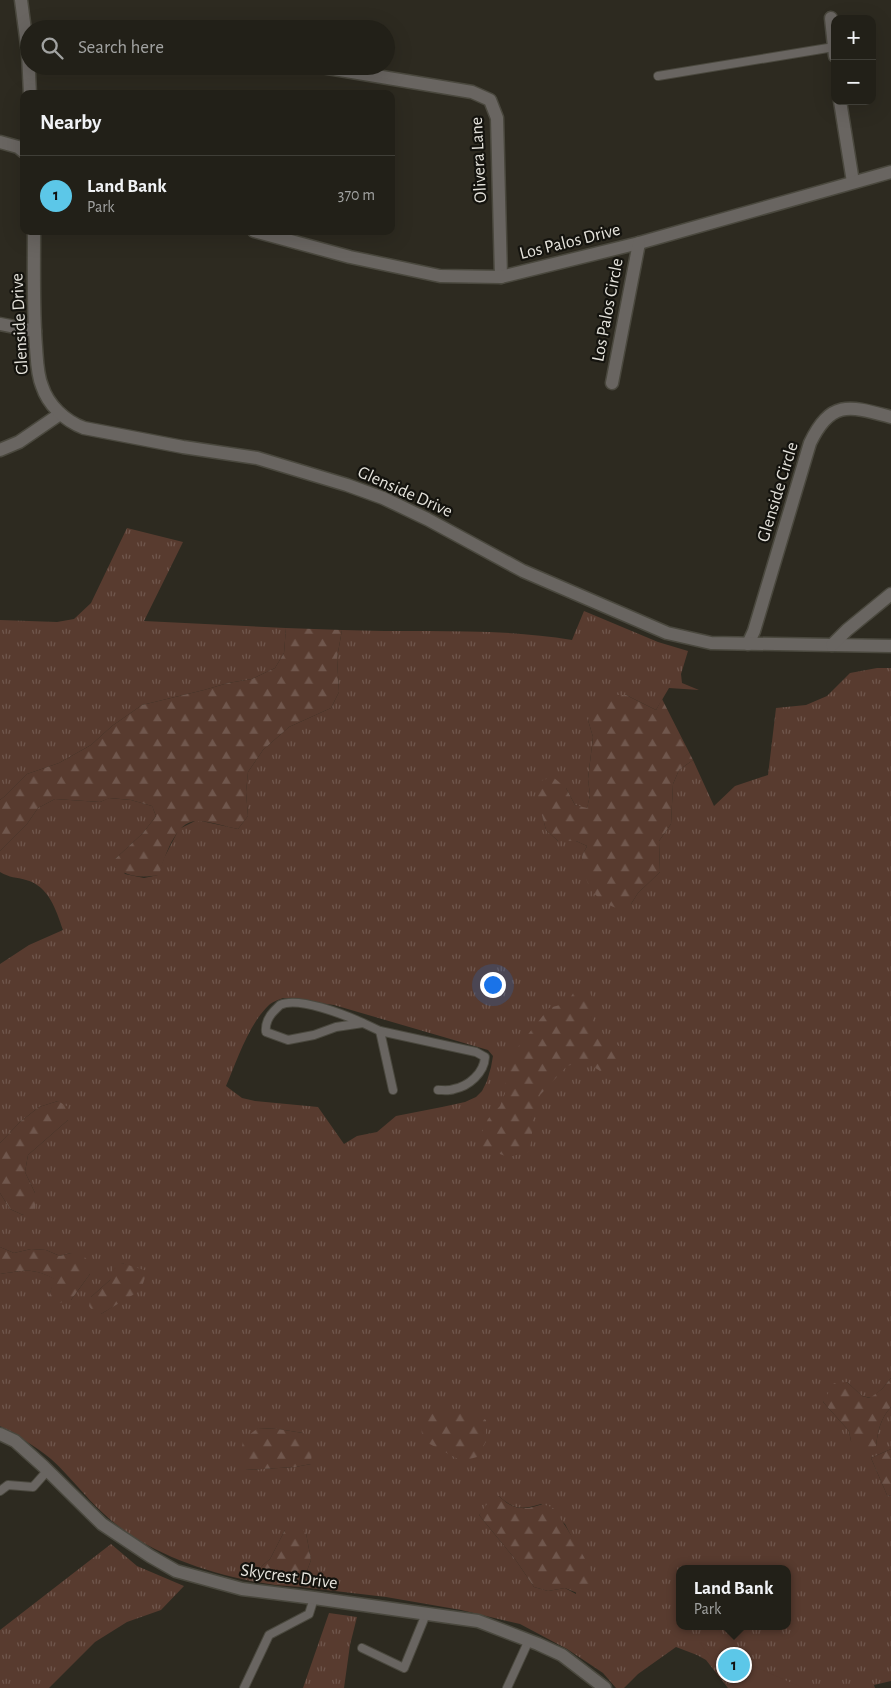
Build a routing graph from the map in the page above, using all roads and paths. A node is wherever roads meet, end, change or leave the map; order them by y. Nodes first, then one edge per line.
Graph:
1 (21, 0) edge
2 (24, 20) edge
3 (831, 51) edge
4 (29, 75) edge
5 (370, 75) edge
6 (658, 76) dead end
7 (30, 90) edge
8 (841, 105) edge
9 (0, 142) edge
10 (20, 149) edge
11 (891, 172) edge
12 (853, 182) junction
13 (34, 235) edge
14 (269, 235) edge
15 (639, 243) junction
16 (500, 277) junction
17 (0, 324) edge
18 (35, 331) junction
19 (612, 383) dead end
20 (60, 414) junction
21 (891, 417) edge
22 (0, 450) edge
23 (891, 594) edge
24 (748, 644) junction
25 (832, 645) junction
26 (891, 646) edge
27 (363, 1023) junction
28 (380, 1031) junction
29 (393, 1090) dead end
30 (438, 1090) dead end
31 (0, 1434) edge
32 (48, 1470) junction
33 (0, 1491) edge
34 (314, 1598) junction
35 (426, 1614) junction
36 (530, 1640) junction
37 (362, 1648) dead end
38 (244, 1688) edge
39 (507, 1688) edge
40 (605, 1688) edge

1 - 2 street
3 - 6 lane
4 - 7 street
5 - 16 street, Olivera Lane
8 - 12 street
9 - 10 street
11 - 12 street, Los Palos Drive
12 - 15 street, Los Palos Drive
13 - 18 street, Glenside Drive
14 - 16 street, Los Palos Drive
15 - 16 street, Los Palos Drive
15 - 19 street, Los Palos Circle
17 - 18 street
18 - 20 street, Glenside Drive
20 - 22 street
20 - 24 street, Glenside Drive
21 - 24 street, Glenside Circle
23 - 25 street
24 - 25 street, Glenside Drive
25 - 26 street, Glenside Drive
27 - 27 lane
27 - 28 lane
28 - 29 lane
28 - 30 lane
31 - 32 street, Skycrest Drive
32 - 33 lane
32 - 34 street, Skycrest Drive
34 - 35 street, Skycrest Drive
34 - 38 lane
35 - 36 street, Skycrest Drive
35 - 37 lane
36 - 39 lane
36 - 40 street, Skycrest Drive

